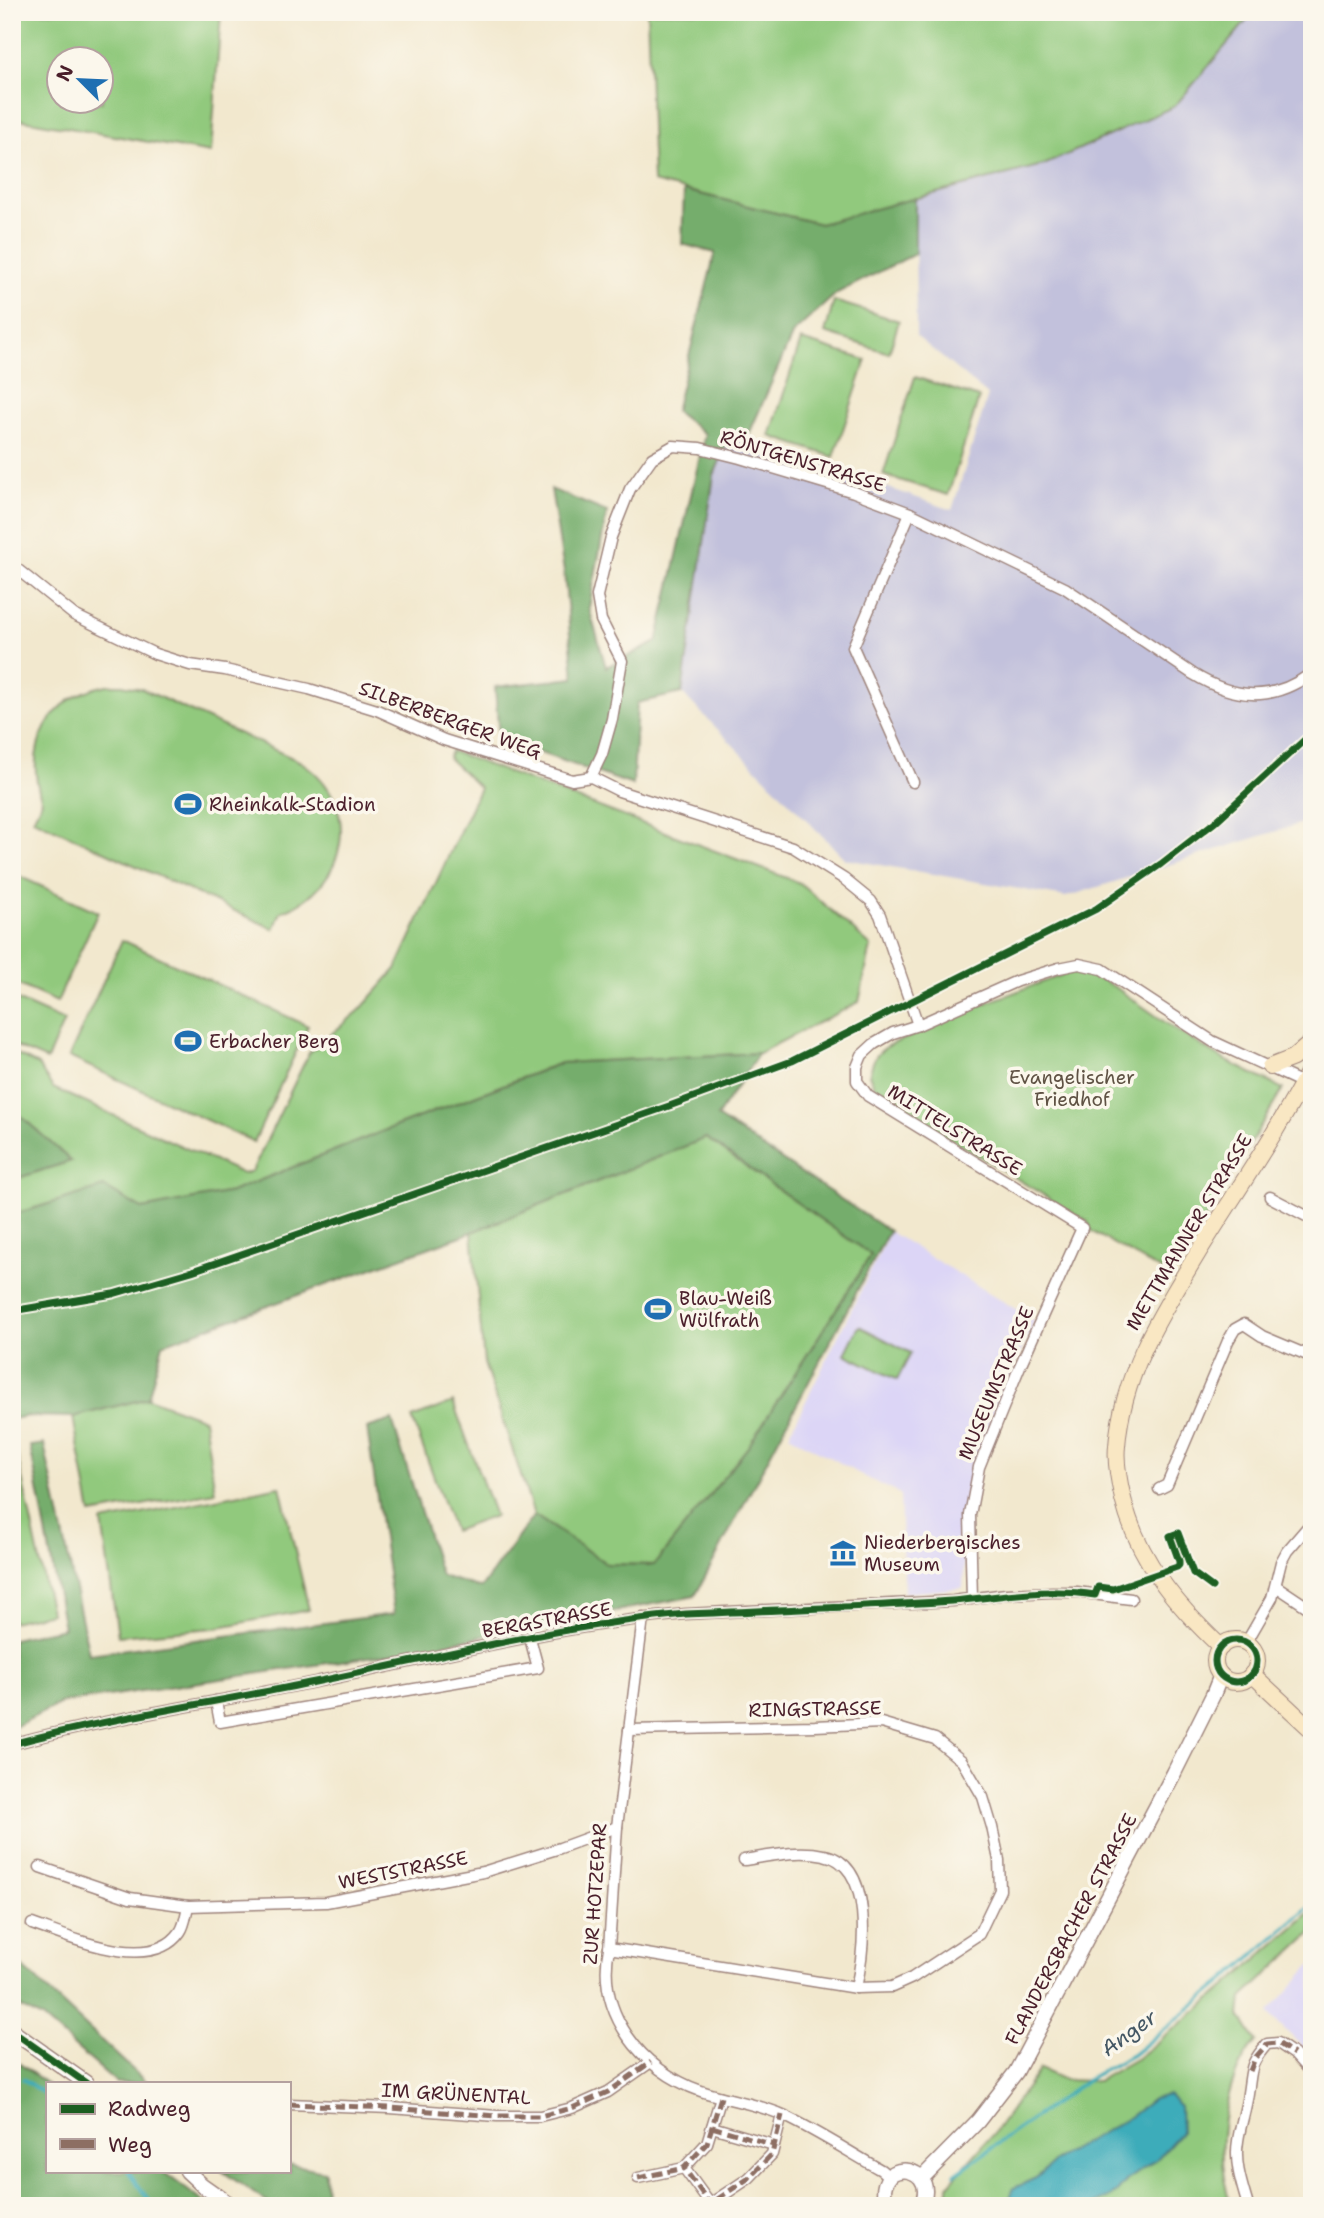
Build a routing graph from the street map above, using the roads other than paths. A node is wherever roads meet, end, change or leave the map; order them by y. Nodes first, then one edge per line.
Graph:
1 (910, 513) junction
2 (12, 565) edge
3 (1312, 673) edge
4 (592, 777) junction
5 (913, 782) dead end
6 (918, 1025) junction
7 (1312, 1042) edge
8 (1270, 1066) junction
9 (1308, 1074) edge
10 (1270, 1197) dead end
11 (1312, 1219) edge
12 (1082, 1228) joint
13 (1312, 1357) edge
14 (1159, 1489) dead end
15 (1312, 1522) edge
16 (1276, 1586) junction
17 (972, 1599) junction
18 (1131, 1599) dead end
19 (1312, 1610) edge
20 (643, 1618) junction
21 (530, 1638) junction
22 (1246, 1643) junction
23 (1221, 1647) junction
24 (1252, 1674) junction
25 (1221, 1675) junction
26 (216, 1700) junction
27 (629, 1730) junction
28 (1312, 1730) edge
29 (12, 1744) edge
30 (617, 1827) junction
31 (744, 1860) dead end
32 (40, 1867) dead end
33 (188, 1906) junction
34 (32, 1924) dead end
35 (609, 1948) junction
36 (856, 1988) junction
37 (12, 2031) edge
38 (651, 2062) junction
39 (1312, 2074) edge
40 (85, 2082) edge
41 (721, 2096) junction
42 (290, 2104) edge
43 (782, 2115) junction
44 (712, 2127) junction
45 (774, 2146) junction
46 (684, 2168) junction
47 (188, 2172) edge
48 (889, 2177) junction
49 (638, 2178) dead end
50 (922, 2178) junction
51 (885, 2204) edge
52 (708, 2205) edge
53 (232, 2206) edge
54 (920, 2206) edge
55 (1248, 2206) edge

1 - 3 street, RÖNTGENSTRASSE
1 - 4 street, RÖNTGENSTRASSE
1 - 5 street
2 - 4 street, SILBERBERGER WEG
4 - 6 street, SILBERBERGER WEG
6 - 8 street
6 - 12 street, MITTELSTRASSE
7 - 8 main road
8 - 9 street
9 - 23 main road, METTMANNER STRASSE
10 - 11 street
12 - 17 street, MUSEUMSTRASSE
13 - 14 street
15 - 16 street
16 - 19 street
16 - 22 street
17 - 18 street, BERGSTRASSE
17 - 20 street, BERGSTRASSE
20 - 21 street, BERGSTRASSE
20 - 27 street, ZUR HOTZEPAR
21 - 26 street, BERGSTRASSE
21 - 26 street, BERGSTRASSE
22 - 23 main road
22 - 24 main road
23 - 25 main road
24 - 25 main road
24 - 28 main road
25 - 50 street, FLANDERSBACHER STRASSE
26 - 29 street, BERGSTRASSE
27 - 30 street, ZUR HOTZEPAR
27 - 36 street, RINGSTRASSE
30 - 33 street, WESTSTRASSE
30 - 35 street, ZUR HOTZEPAR
31 - 36 street
32 - 33 street, WESTSTRASSE
33 - 34 street
35 - 36 street, RINGSTRASSE
35 - 38 street, ZUR HOTZEPAR
37 - 40 street
38 - 41 street, ZUR HOTZEPAR
38 - 42 street, IM GRÜNENTAL
39 - 55 street
41 - 43 street, ZUR HOTZEPAR
41 - 44 street
43 - 45 street
43 - 48 street, ZUR HOTZEPAR
44 - 45 street
44 - 46 street
45 - 52 street
46 - 49 street
46 - 52 street
47 - 53 street
48 - 50 street
48 - 51 street
50 - 54 street

